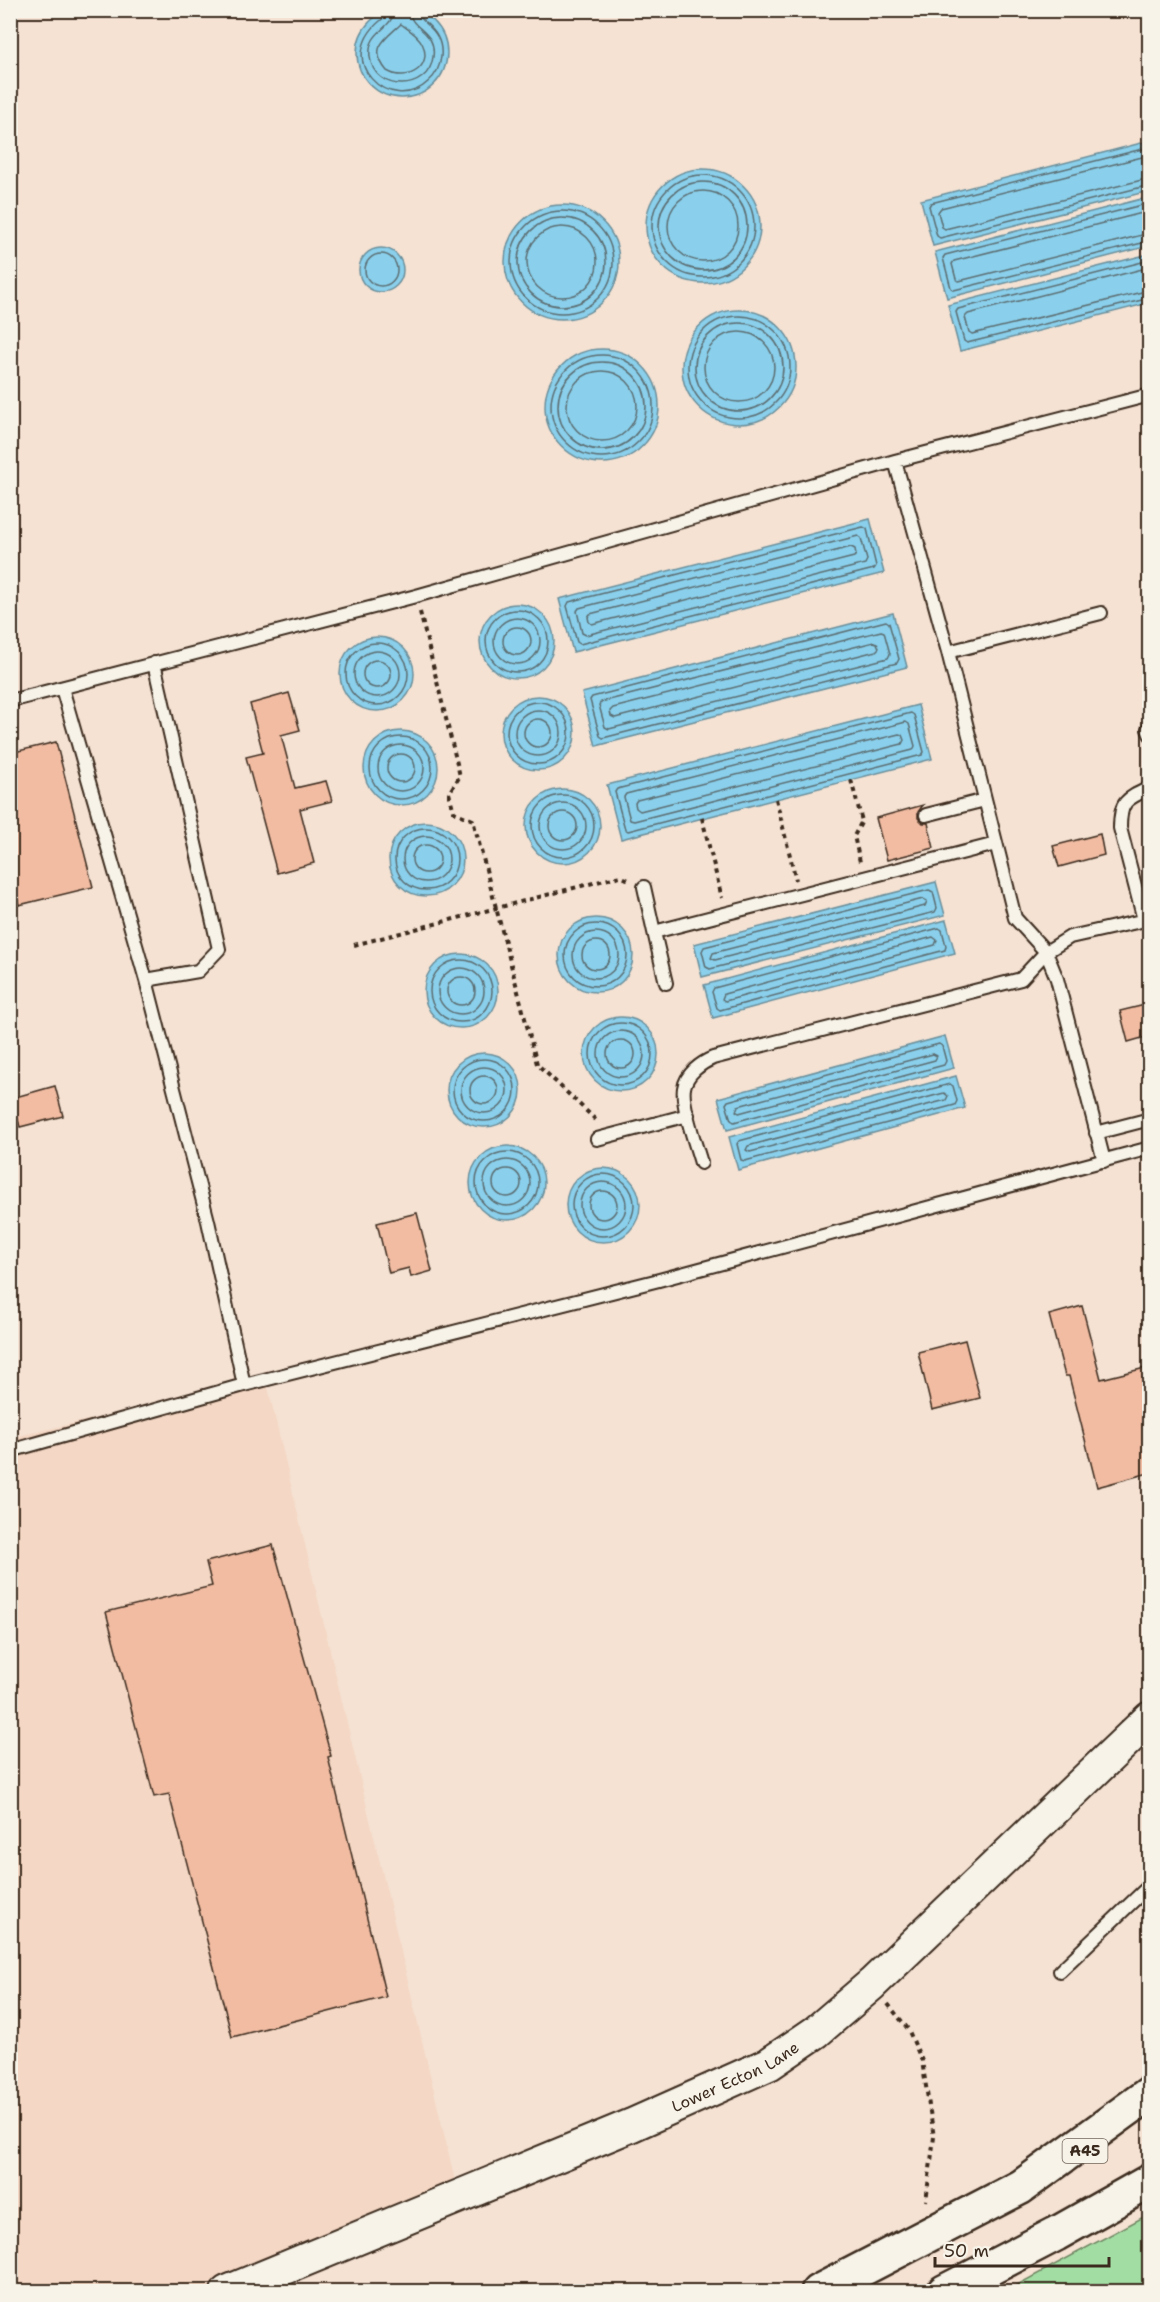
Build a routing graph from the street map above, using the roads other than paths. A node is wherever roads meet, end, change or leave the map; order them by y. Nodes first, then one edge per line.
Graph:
1 (1149, 395) edge
2 (895, 461) junction
3 (1101, 613) dead end
4 (948, 652) junction
5 (154, 663) junction
6 (62, 688) junction
7 (10, 701) edge
8 (1149, 788) edge
9 (985, 800) junction
10 (926, 815) dead end
11 (996, 844) junction
12 (644, 886) road end
13 (1147, 920) edge
14 (654, 932) junction
15 (1046, 952) junction
16 (146, 980) junction
17 (666, 983) dead end
18 (688, 1115) junction
19 (1149, 1119) edge
20 (1096, 1133) junction
21 (597, 1139) dead end
22 (1149, 1148) edge
23 (1104, 1161) junction
24 (701, 1163) dead end
25 (244, 1385) junction
26 (10, 1450) edge
27 (1149, 1718) edge
28 (1149, 1885) edge
29 (1060, 1971) dead end
30 (1149, 2093) edge
31 (1149, 2115) edge
32 (1149, 2181) edge
33 (1021, 2187) junction
34 (227, 2292) edge
35 (818, 2292) edge
36 (944, 2292) edge

1 - 2 lane
2 - 4 lane
2 - 5 lane
3 - 4 lane
4 - 9 lane
5 - 6 lane
5 - 16 lane
6 - 7 lane
6 - 16 lane
8 - 13 lane
9 - 10 lane
9 - 11 lane
11 - 14 lane
11 - 15 lane
12 - 14 lane
13 - 15 lane
14 - 17 lane
15 - 18 lane
15 - 20 lane
16 - 25 lane
18 - 21 lane
18 - 24 lane
19 - 20 lane
20 - 23 lane
22 - 23 lane
23 - 25 lane
25 - 26 lane
27 - 34 street, Lower Ecton Lane
28 - 29 lane
30 - 33 highway
31 - 33 highway, A45
32 - 36 highway
33 - 35 highway, A45

